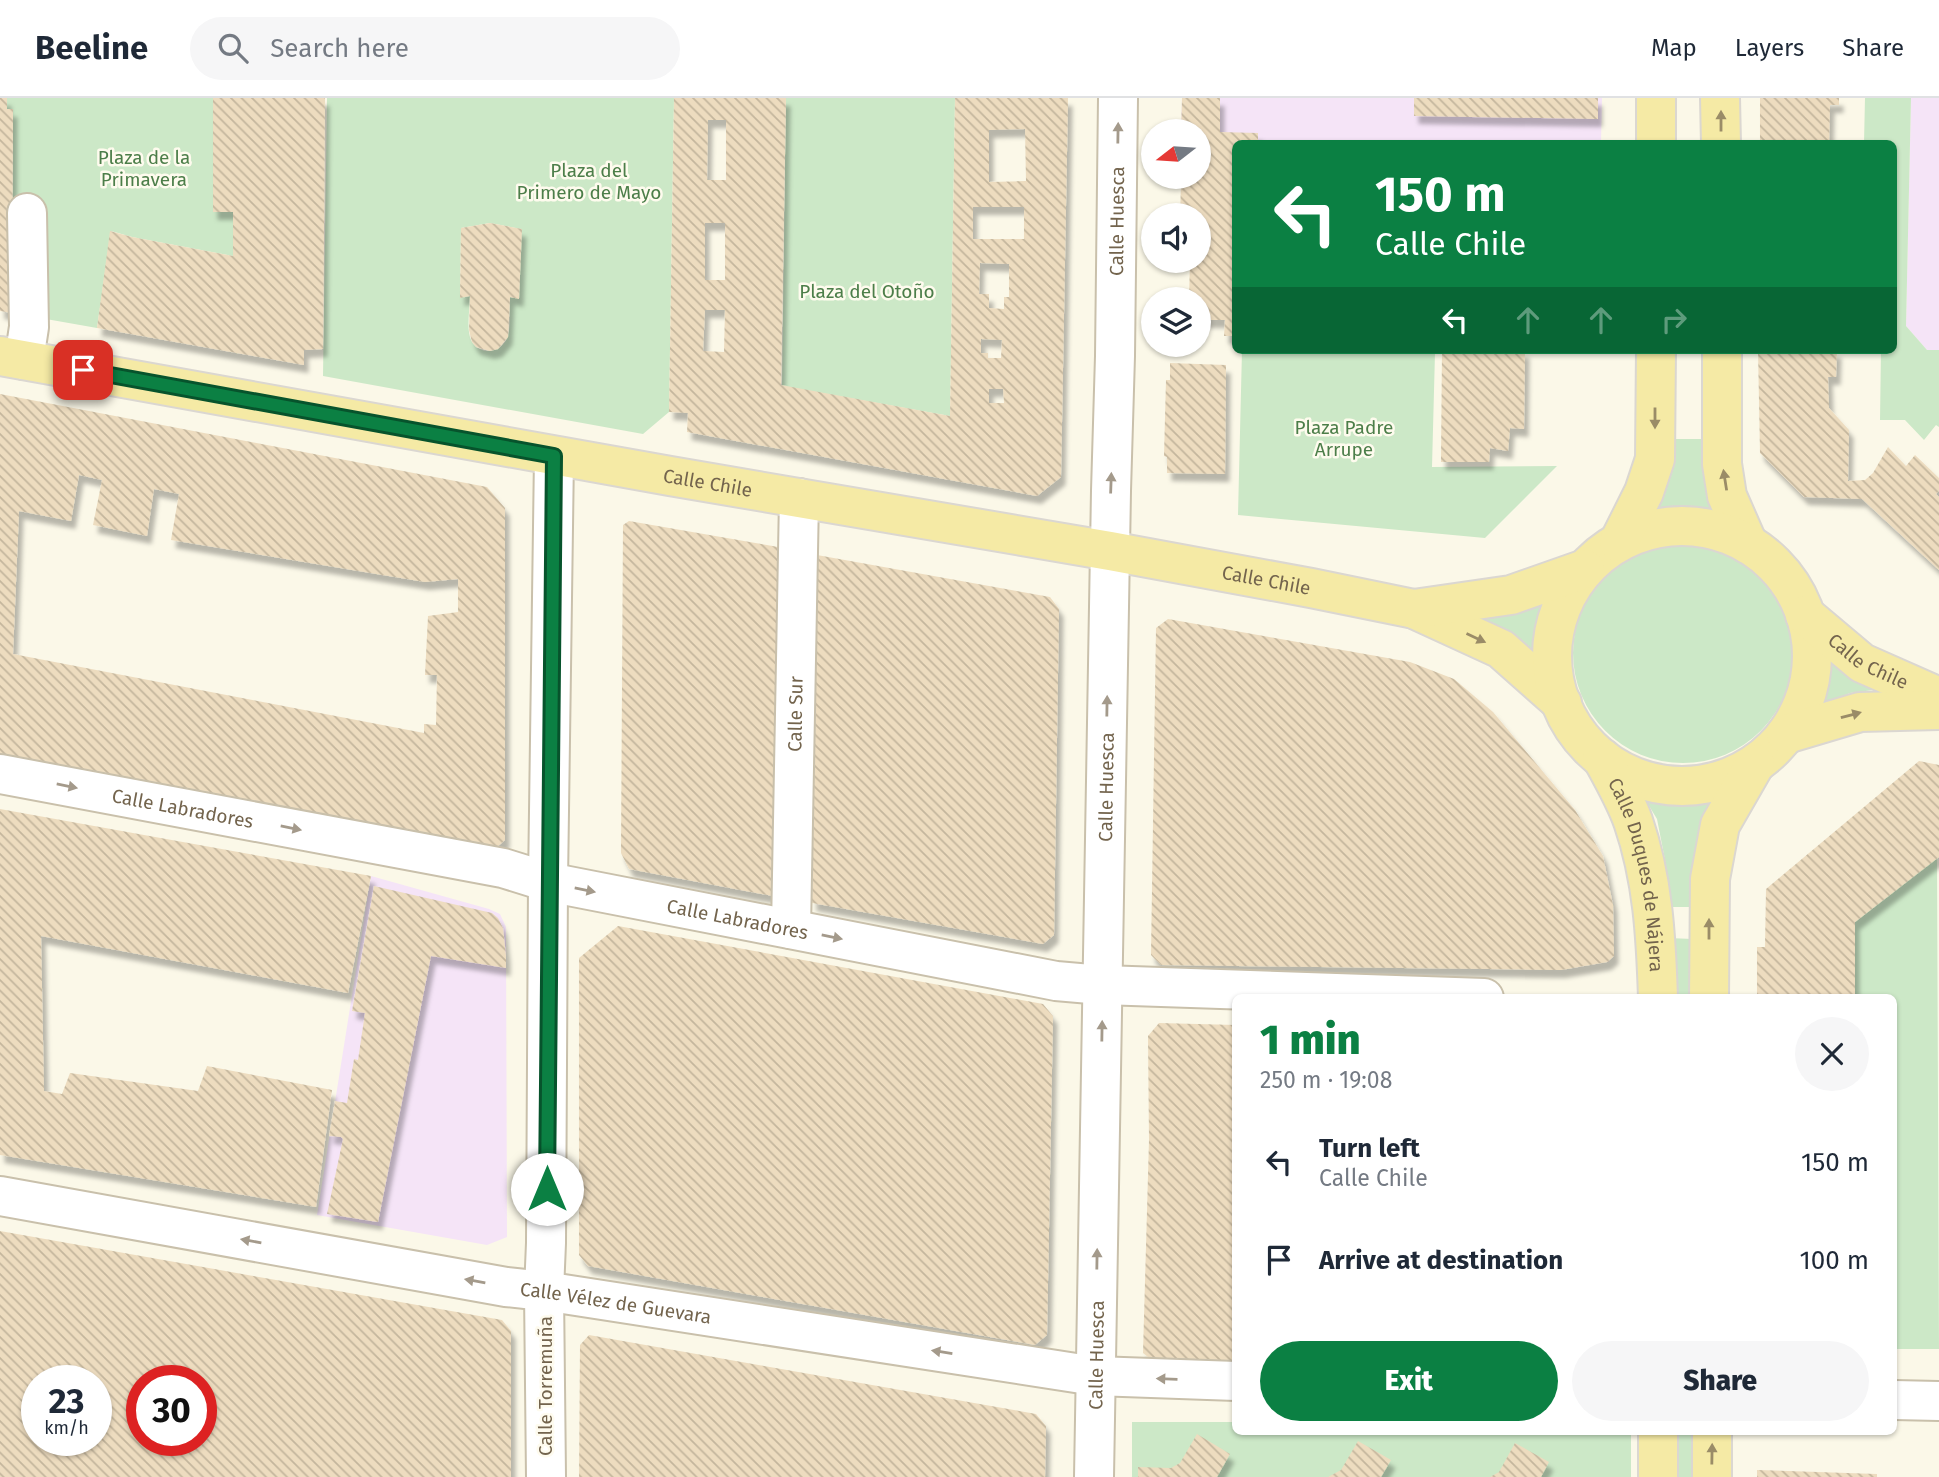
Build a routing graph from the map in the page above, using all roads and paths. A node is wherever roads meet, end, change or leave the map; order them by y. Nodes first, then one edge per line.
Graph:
1 (1118, 98) edge
2 (1656, 98) edge
3 (1720, 98) edge
4 (1656, 140) edge
5 (1721, 140) edge
6 (27, 213) dead end
7 (1656, 354) edge
8 (1722, 354) edge
9 (12, 358) edge
10 (554, 456) junction
11 (799, 498) junction
12 (1619, 542) junction
13 (1748, 544) junction
14 (1110, 551) junction
15 (1585, 569) junction
16 (1414, 609) junction
17 (1805, 615) junction
18 (1939, 697) edge
19 (1562, 703) junction
20 (1939, 710) edge
21 (1786, 734) junction
22 (1602, 758) junction
23 (1755, 764) junction
24 (0, 774) edge
25 (548, 882) junction
26 (791, 929) junction
27 (1102, 985) junction
28 (1366, 994) edge
29 (1658, 994) edge
30 (1709, 994) edge
31 (0, 1196) edge
32 (544, 1291) junction
33 (1096, 1376) junction
34 (1232, 1381) edge
35 (1897, 1400) edge
36 (1939, 1401) edge
37 (1658, 1435) edge
38 (1713, 1435) edge
39 (545, 1477) edge
40 (1094, 1477) edge
41 (1658, 1477) edge
42 (1712, 1477) edge

14 -> 1 street, Calle Huesca
2 - 4 main road
5 -> 3 main road
6 - 9 street
7 -> 12 main road
13 -> 8 main road
9 - 10 main road, Calle Chile
10 - 11 main road, Calle Chile
10 - 25 street, Calle Torremuña
11 - 14 main road, Calle Chile
11 - 26 street, Calle Sur
12 - 13 main road
12 - 15 main road
13 - 17 main road
14 - 16 main road, Calle Chile
27 -> 14 street, Calle Huesca
15 - 16 main road, Calle Chile
15 - 19 main road
16 -> 19 main road, Calle Chile
17 - 18 main road, Calle Chile
17 - 21 main road
19 - 22 main road
21 -> 20 main road, Calle Chile
21 - 23 main road
22 - 23 main road
22 - 29 main road, Calle Duques de Nájera
30 -> 23 main road
24 -> 25 street, Calle Labradores
25 -> 26 street, Calle Labradores
25 - 32 street, Calle Torremuña
26 -> 27 street, Calle Labradores
27 - 28 street, Calle Labradores
33 -> 27 street, Calle Huesca
32 -> 31 street, Calle Vélez de Guevara
33 -> 32 street, Calle Vélez de Guevara
32 - 39 street, Calle Torremuña
34 -> 33 street, Calle Vélez de Guevara
33 - 40 street, Calle Huesca
35 - 36 street
37 - 41 main road
42 -> 38 main road

